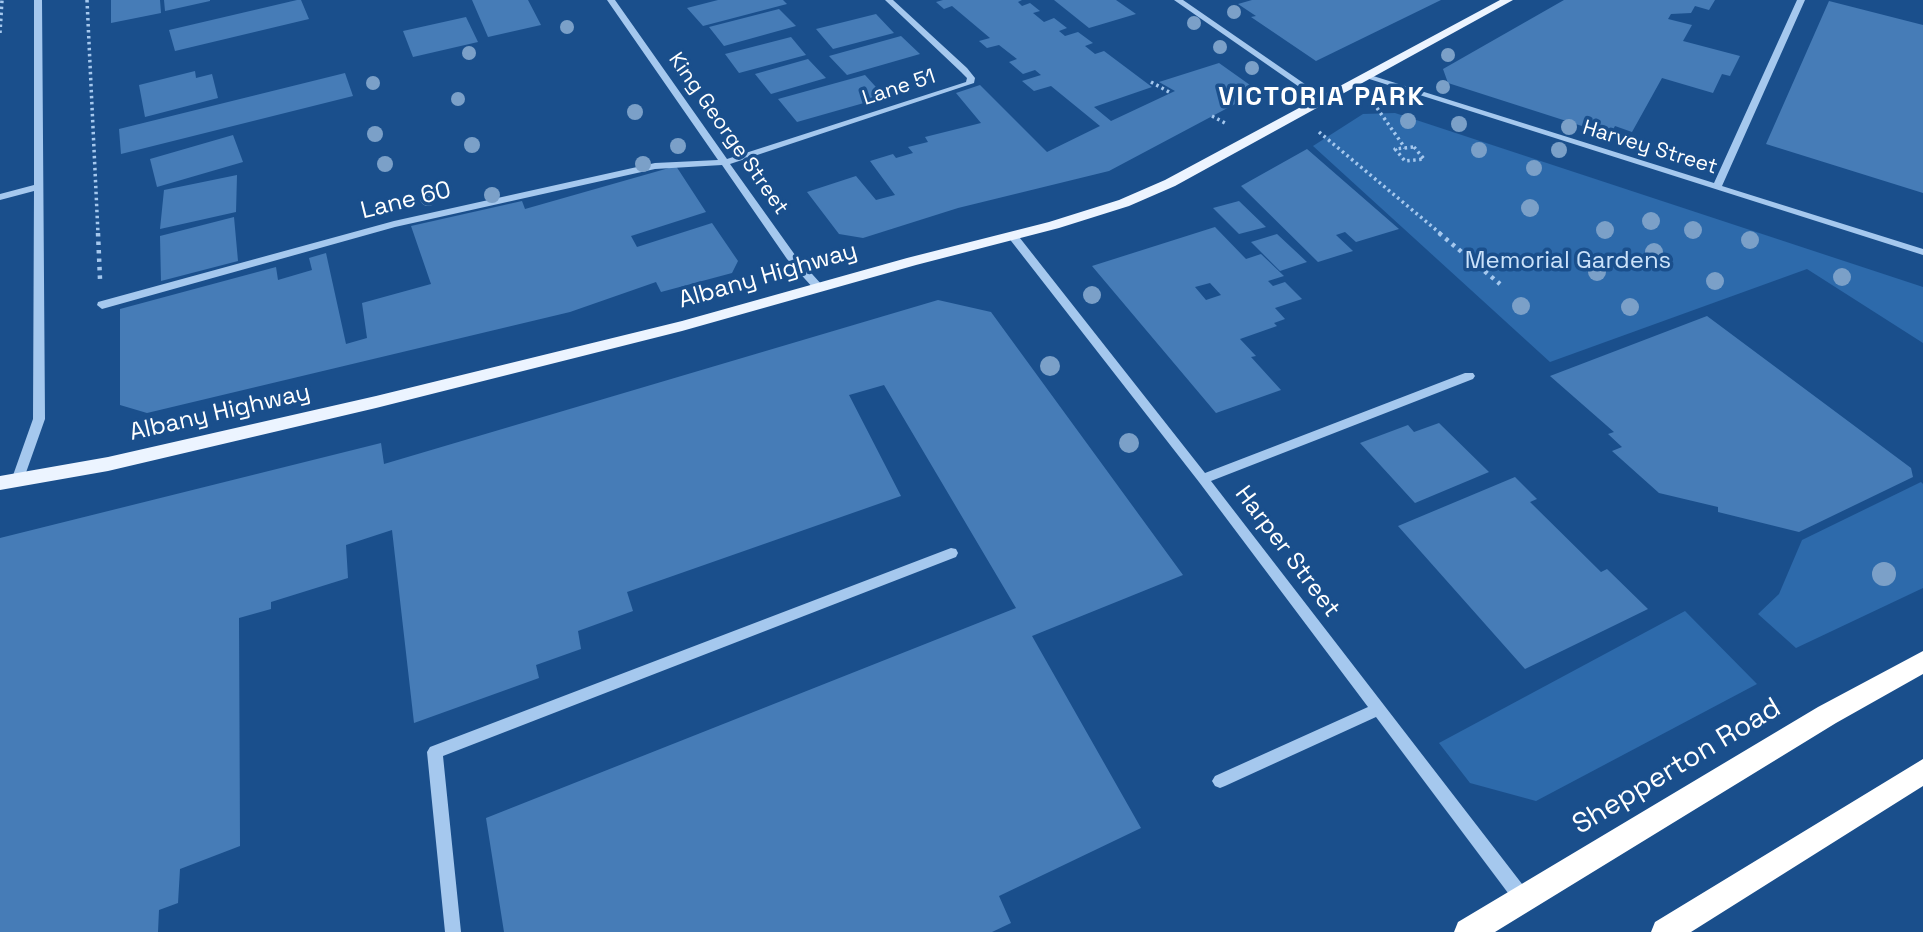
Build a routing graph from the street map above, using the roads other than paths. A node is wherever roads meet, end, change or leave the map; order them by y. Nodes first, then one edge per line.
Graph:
1 (38, 0) edge
2 (611, 0) edge
3 (889, 0) edge
4 (1178, 0) edge
5 (1508, 0) edge
6 (1801, 0) edge
7 (1367, 78) junction
8 (1324, 100) junction
9 (726, 162) junction
10 (38, 187) junction
11 (1717, 187) junction
12 (0, 197) edge
13 (1012, 235) junction
14 (1923, 252) edge
15 (818, 287) junction
16 (102, 305) road end
17 (1469, 376) dead end
18 (1203, 479) junction
19 (8, 482) edge
20 (951, 553) dead end
21 (1923, 662) edge
22 (1378, 709) junction
23 (1923, 771) edge
24 (1220, 781) dead end
25 (1523, 899) junction
26 (453, 932) edge
27 (1468, 932) edge
28 (1665, 932) edge

1 - 10 street
2 - 9 street, King George Street
3 - 9 street, Lane 51
4 - 8 street
5 - 7 main road, Albany Highway
6 - 11 street
7 - 8 main road, Albany Highway
7 - 11 street, Harvey Street
8 - 13 main road, Albany Highway
9 - 15 street, King George Street
9 - 16 street, Lane 60
10 - 12 street
10 - 19 street
11 - 14 street, Harvey Street
13 - 15 main road, Albany Highway
13 - 18 street, Harper Street
15 - 19 main road, Albany Highway
17 - 18 street
18 - 22 street, Harper Street
20 - 26 street
21 - 25 highway, Shepperton Road
22 - 24 street
22 - 25 street, Harper Street
23 - 28 highway
25 - 27 highway, Shepperton Road

